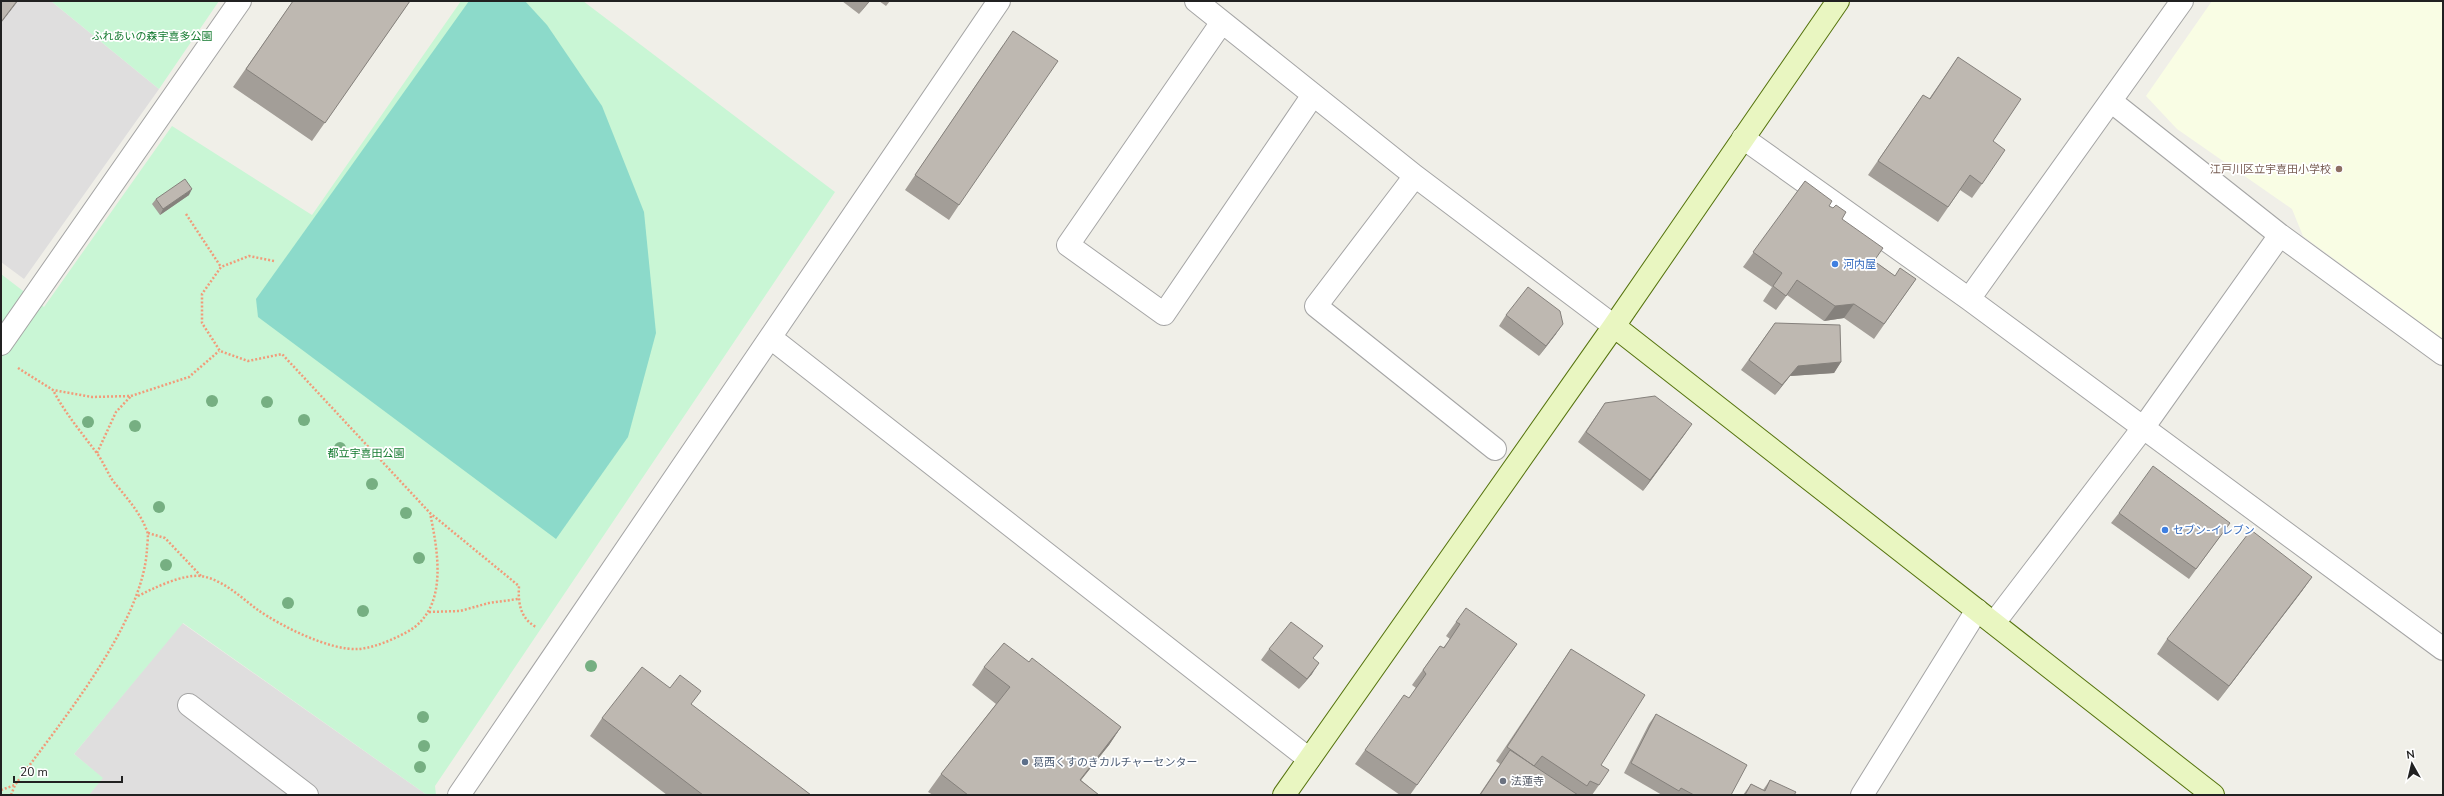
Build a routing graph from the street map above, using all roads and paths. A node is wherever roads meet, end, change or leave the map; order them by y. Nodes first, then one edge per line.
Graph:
1 (240, 1) edge
2 (998, 1) edge
3 (1196, 1) edge
4 (1838, 1) edge
5 (2182, 1) edge
6 (1222, 22) junction
7 (1313, 95) junction
8 (2112, 102) junction
9 (1743, 138) junction
10 (1415, 176) junction
11 (186, 214) dead end
12 (2280, 235) junction
13 (274, 261) dead end
14 (221, 267) junction
15 (1969, 299) junction
16 (1614, 326) junction
17 (771, 338) junction
18 (1, 344) edge
19 (220, 351) junction
20 (2443, 354) edge
21 (12, 365) dead end
22 (53, 390) junction
23 (131, 396) junction
24 (2143, 428) junction
25 (1495, 449) dead end
26 (97, 454) junction
27 (430, 513) junction
28 (148, 532) junction
29 (200, 576) junction
30 (137, 596) junction
31 (518, 599) junction
32 (429, 612) junction
33 (1985, 616) junction
34 (563, 644) junction
35 (2443, 649) edge
36 (189, 705) dead end
37 (1309, 758) junction
38 (16, 785) junction
39 (1, 790) edge
40 (11, 795) edge
41 (307, 795) edge
42 (459, 795) edge
43 (1284, 795) edge
44 (1862, 795) edge
45 (2213, 795) edge

1 - 18 street
2 - 17 street
3 - 6 street
4 - 9 street
5 - 8 street
6 - 7 street
6 - 7 street
7 - 10 street
8 - 12 street
8 - 15 street
9 - 15 street
9 - 16 street
10 - 16 street
10 - 25 street
11 - 14 path
12 - 20 street
12 - 24 street
13 - 14 path
14 - 19 path
15 - 24 street
16 - 33 street
16 - 37 street
17 - 34 street
17 - 37 street
19 - 23 path
19 - 27 path
21 - 22 path
22 - 23 path
22 - 26 path
23 - 26 path
24 - 33 street
24 - 35 street
26 - 28 path
27 - 31 path
27 - 32 path
28 - 29 path
28 - 30 path
29 - 30 path
29 - 32 path
30 - 38 path
31 - 32 path
31 - 34 path
33 - 44 street
33 - 45 street
34 - 42 street
36 - 41 street
37 - 43 street
38 - 39 path
38 - 40 path

